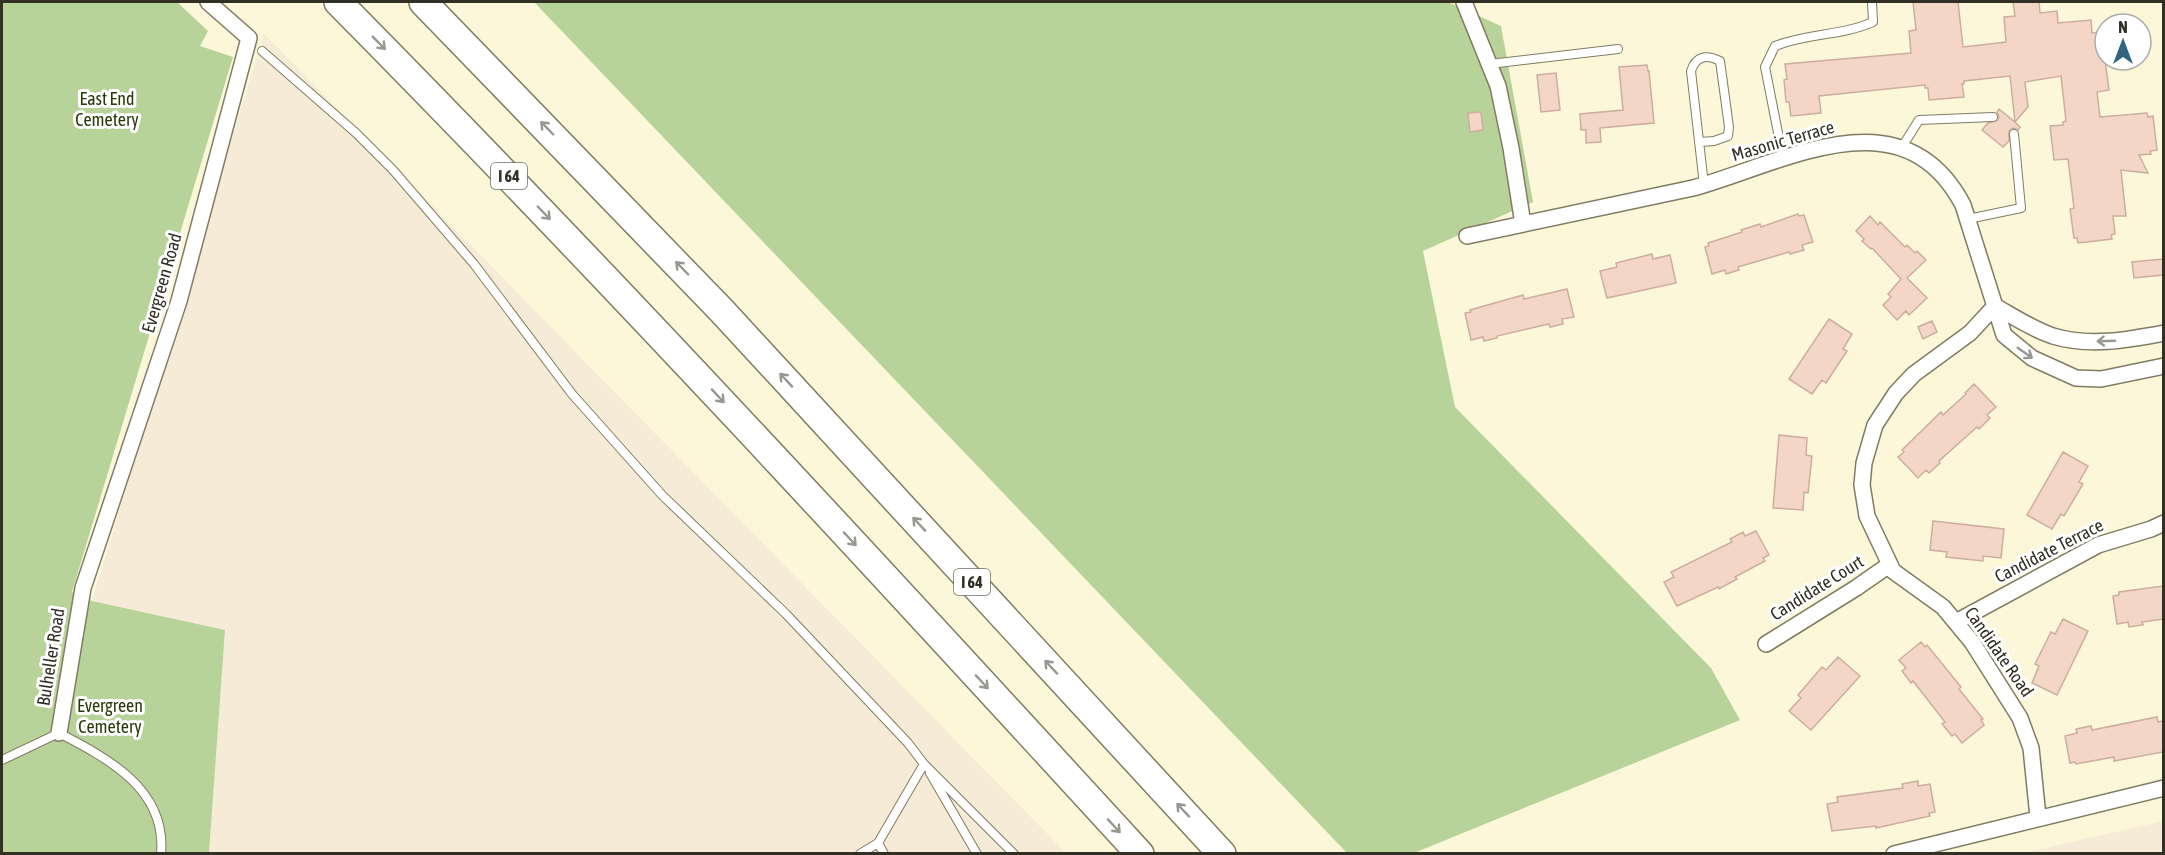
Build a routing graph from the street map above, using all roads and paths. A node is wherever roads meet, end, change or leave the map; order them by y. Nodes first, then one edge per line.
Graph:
1 (208, 2) edge
2 (338, 2) edge
3 (423, 2) edge
4 (1464, 2) edge
5 (1872, 2) edge
6 (1618, 49) dead end
7 (262, 51) dead end
8 (1490, 64) junction
9 (1993, 117) dead end
10 (2014, 134) dead end
11 (1700, 142) junction
12 (1902, 147) junction
13 (1783, 158) junction
14 (1704, 185) junction
15 (1968, 219) junction
16 (1523, 224) junction
17 (1467, 236) dead end
18 (1995, 306) junction
19 (2163, 333) edge
20 (2163, 366) edge
21 (2163, 523) edge
22 (1889, 565) junction
23 (82, 588) joint
24 (1956, 622) junction
25 (1766, 644) dead end
26 (59, 733) junction
27 (2, 760) edge
28 (924, 764) junction
29 (2163, 788) edge
30 (2038, 817) junction
31 (878, 843) junction
32 (161, 854) edge
33 (860, 854) edge
34 (884, 854) edge
35 (977, 854) edge
36 (1014, 854) edge
37 (1140, 854) edge
38 (1222, 854) edge
39 (1894, 854) edge

1 - 23 street, Evergreen Road
2 -> 37 highway, I 64
38 -> 3 highway, I 64
4 - 8 street
5 - 13 lane
6 - 8 lane
7 - 28 lane
8 - 16 street
9 - 12 lane
10 - 15 lane
11 - 11 lane
11 - 14 lane
12 - 13 street, Masonic Terrace
12 - 15 street, Masonic Terrace
13 - 14 street, Masonic Terrace
14 - 16 street, Masonic Terrace
15 - 18 street, Masonic Terrace
16 - 17 street, Masonic Terrace
19 -> 18 street
18 -> 20 street, Masonic Terrace
18 - 22 street, Candidate Road
21 - 24 street, Candidate Terrace
22 - 24 street, Candidate Road
22 - 25 street, Candidate Court
23 - 26 street, Bulheller Road
24 - 30 street, Candidate Road
26 - 27 lane
26 - 32 lane
28 - 31 lane
28 - 35 lane
28 - 36 lane
29 - 30 street
30 - 39 street
31 - 33 lane
31 - 34 lane

